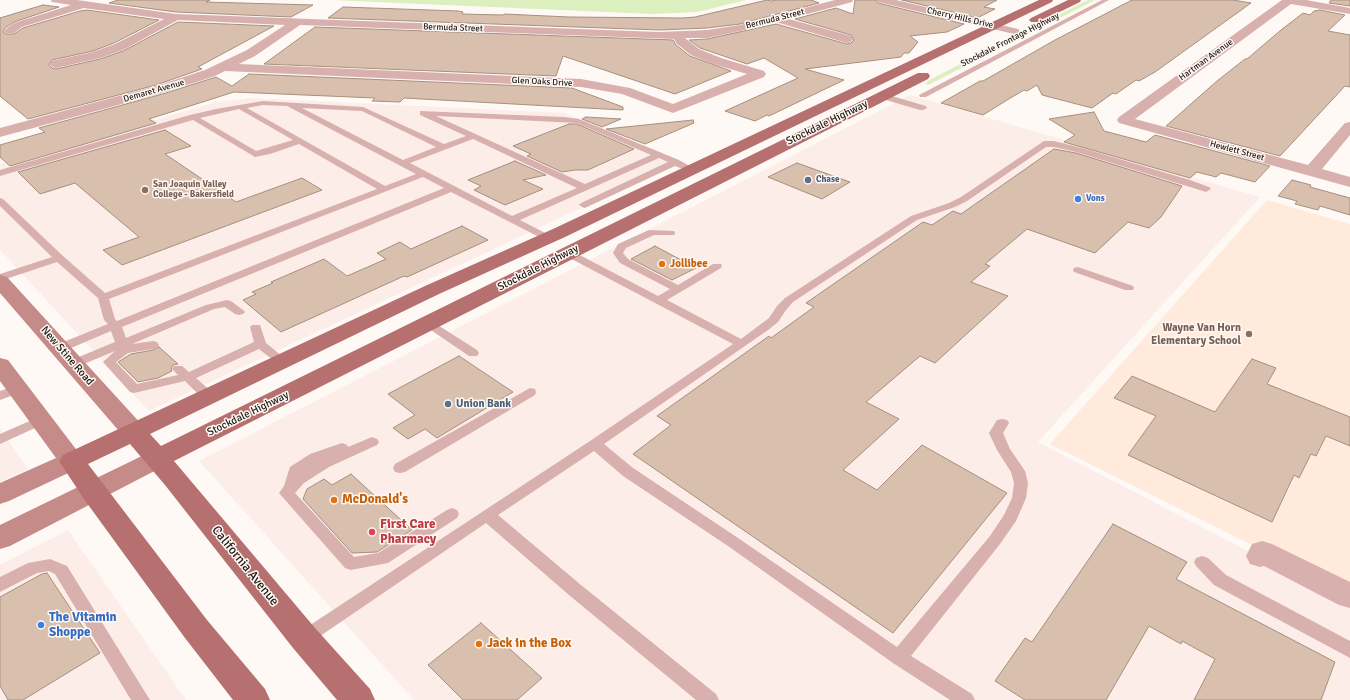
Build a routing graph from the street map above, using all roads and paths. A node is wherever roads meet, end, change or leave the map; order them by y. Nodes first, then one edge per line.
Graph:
1 (56, 0) edge
2 (848, 0) edge
3 (882, 0) edge
4 (1048, 0) edge
5 (1076, 0) edge
6 (1106, 0) edge
7 (1288, 0) edge
8 (84, 4) junction
9 (1350, 11) edge
10 (176, 17) junction
11 (778, 19) junction
12 (297, 22) junction
13 (10, 31) dead end
14 (994, 33) junction
15 (678, 36) junction
16 (848, 39) dead end
17 (970, 53) dead end
18 (56, 64) dead end
19 (224, 67) junction
20 (922, 95) dead end
21 (882, 96) junction
22 (289, 104) junction
23 (240, 107) junction
24 (924, 108) dead end
25 (193, 117) junction
26 (1124, 120) joint
27 (1350, 126) edge
28 (0, 133) edge
29 (473, 136) junction
30 (299, 141) junction
31 (443, 147) junction
32 (659, 155) junction
33 (676, 162) junction
34 (402, 163) junction
35 (692, 169) junction
36 (1311, 172) junction
37 (0, 173) edge
38 (423, 174) junction
39 (1350, 182) edge
40 (452, 188) junction
41 (585, 188) junction
42 (384, 189) junction
43 (1206, 190) dead end
44 (0, 201) edge
45 (592, 209) junction
46 (512, 220) junction
47 (670, 233) dead end
48 (547, 238) junction
49 (568, 253) junction
50 (59, 258) junction
51 (717, 266) dead end
52 (1078, 270) dead end
53 (0, 278) edge
54 (0, 281) edge
55 (1129, 288) dead end
56 (678, 289) junction
57 (103, 298) junction
58 (659, 300) junction
59 (239, 312) dead end
60 (429, 324) junction
61 (115, 325) junction
62 (256, 327) dead end
63 (260, 344) junction
64 (742, 344) junction
65 (153, 345) dead end
66 (127, 348) junction
67 (474, 353) dead end
68 (67, 356) junction
69 (282, 361) junction
70 (1, 369) edge
71 (183, 373) junction
72 (156, 379) dead end
73 (530, 392) dead end
74 (9, 393) edge
75 (208, 396) junction
76 (41, 420) junction
77 (1002, 423) dead end
78 (134, 432) junction
79 (0, 439) edge
80 (369, 440) dead end
81 (595, 444) junction
82 (157, 459) junction
83 (72, 461) junction
84 (400, 468) dead end
85 (93, 492) junction
86 (0, 494) edge
87 (452, 514) dead end
88 (487, 516) junction
89 (0, 538) edge
90 (1260, 556) dead end
91 (1202, 562) dead end
92 (0, 585) edge
93 (1350, 596) edge
94 (304, 638) junction
95 (1350, 650) edge
96 (899, 658) junction
97 (141, 700) edge
98 (253, 700) edge
99 (358, 700) edge
100 (710, 700) edge
101 (966, 700) edge

1 - 8 street, Bermuda Street
2 - 11 street, Bermuda Street
3 - 14 street, Cherry Hills Drive
4 - 14 main road, Stockdale Highway
5 - 14 main road, Stockdale Highway
6 - 20 lane, Stockdale Frontage Highway
7 - 9 street
7 - 26 street, Hartman Avenue
8 - 10 street, Bermuda Street
8 - 13 street
10 - 12 street, Bermuda Street
10 - 18 street
11 - 15 street, Bermuda Street
11 - 16 street
12 - 15 street, Bermuda Street
12 - 19 street, Demaret Avenue
14 - 35 main road, Stockdale Highway
15 - 19 street, Glen Oaks Drive
17 - 21 main road, Stockdale Highway
19 - 28 street, Demaret Avenue
21 - 24 lane
21 - 49 main road, Stockdale Highway
22 - 23 lane
22 - 31 lane
22 - 34 lane
23 - 25 lane
23 - 30 lane
25 - 30 lane
25 - 37 lane
26 - 36 street, Hewlett Street
27 - 36 street
29 - 31 lane
29 - 32 lane
29 - 41 lane
30 - 42 lane
31 - 34 lane
32 - 33 lane
32 - 41 lane
33 - 35 lane
33 - 45 lane
34 - 38 lane
35 - 45 main road, Stockdale Highway
36 - 39 street, Hewlett Street
38 - 40 lane
38 - 42 lane
40 - 46 lane
40 - 61 lane
41 - 45 lane
41 - 46 lane
42 - 57 lane
43 - 64 lane
44 - 50 lane
45 - 48 main road, Stockdale Highway
46 - 48 lane
47 - 56 lane
48 - 69 main road, Stockdale Highway
49 - 58 lane
49 - 60 main road, Stockdale Highway
50 - 53 lane
50 - 57 lane
51 - 56 lane
52 - 55 lane
54 - 68 main road, New Stine Road
56 - 58 lane
57 - 61 lane
58 - 64 lane
59 - 66 lane
60 - 67 lane
60 - 82 main road, Stockdale Highway
61 - 66 lane
61 - 68 lane
62 - 63 lane
63 - 69 lane
63 - 71 lane
64 - 81 lane
65 - 66 lane
66 - 68 lane
66 - 71 lane
68 - 78 main road, New Stine Road
69 - 75 main road, Stockdale Highway
70 - 74 main road
71 - 72 lane
71 - 75 lane
73 - 84 lane
74 - 76 main road
75 - 78 main road, Stockdale Highway
76 - 79 lane
76 - 83 main road
77 - 96 lane
78 - 82 main road, California Avenue
78 - 83 main road, Stockdale Highway
80 - 87 lane
81 - 88 lane
81 - 96 lane
82 - 85 main road, Stockdale Highway
82 - 94 main road, California Avenue
83 - 85 main road
83 - 86 main road, Stockdale Highway
85 - 89 main road, Stockdale Highway
85 - 98 main road
88 - 94 lane
88 - 100 lane
90 - 93 street
91 - 95 lane
92 - 97 lane
94 - 99 main road, California Avenue
96 - 101 lane

